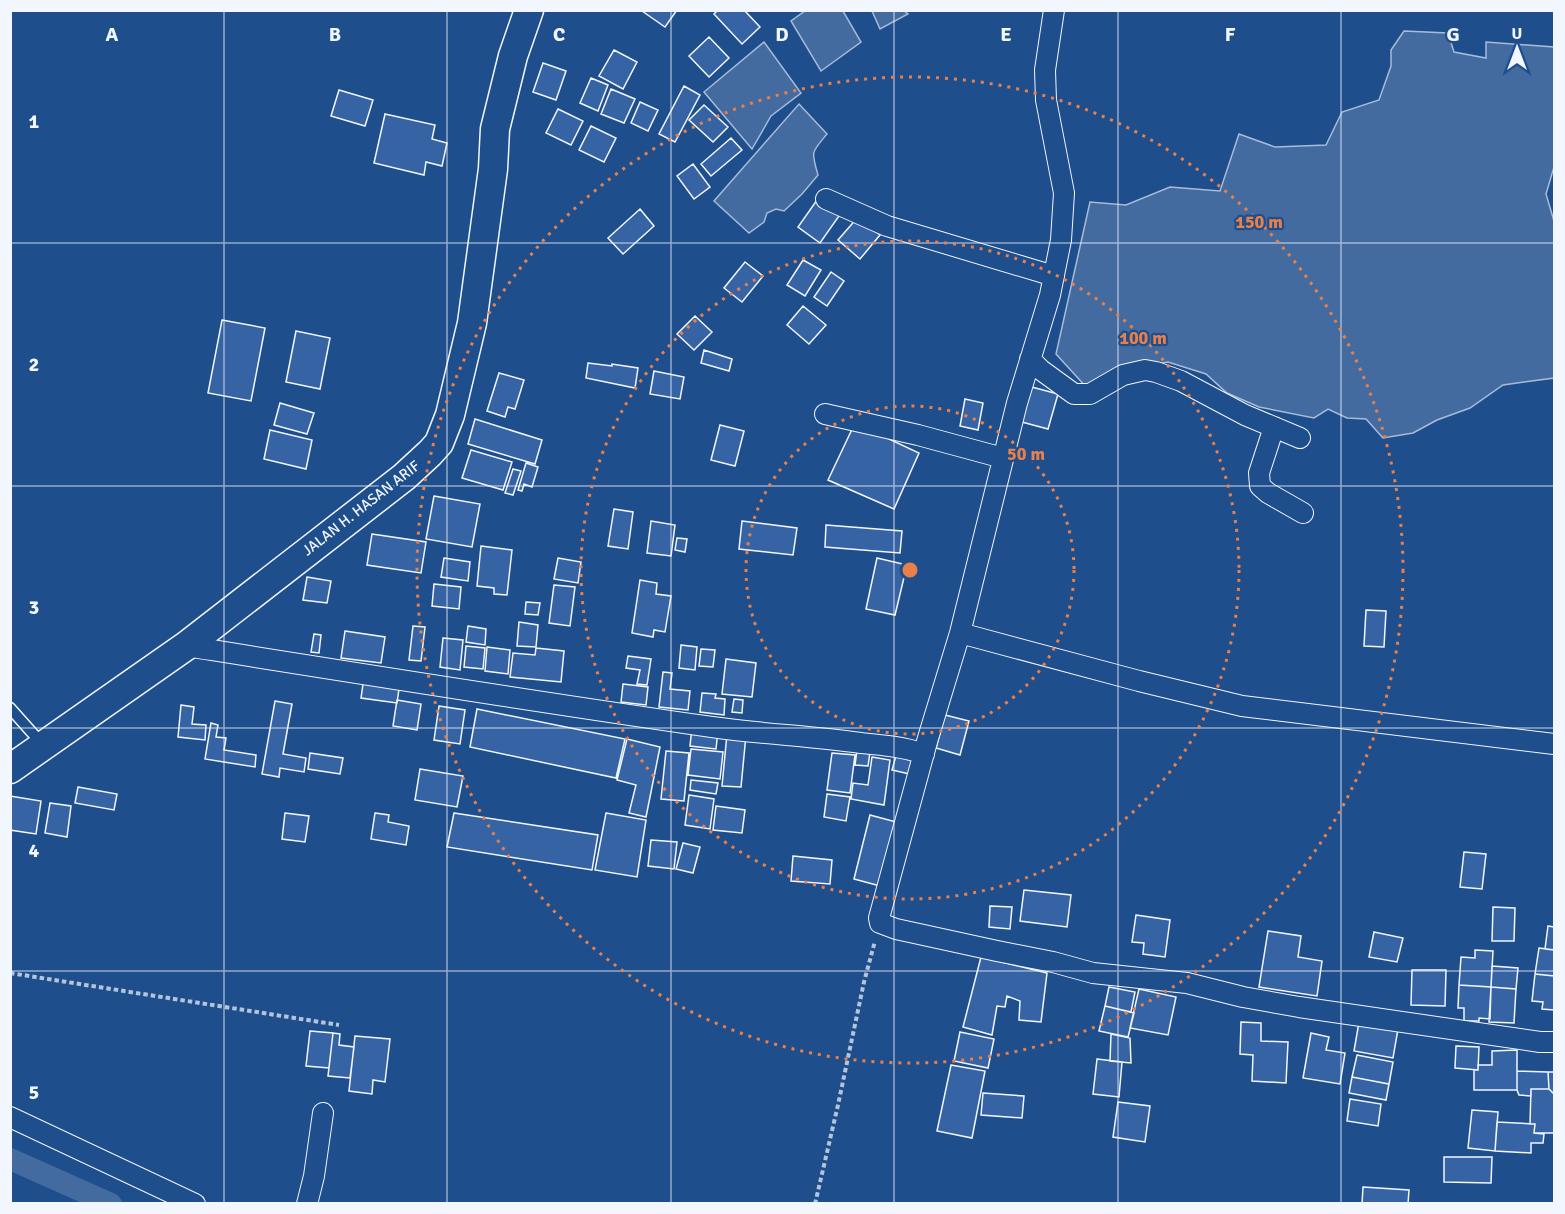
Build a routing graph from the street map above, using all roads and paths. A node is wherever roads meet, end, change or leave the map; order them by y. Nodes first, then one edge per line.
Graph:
1 (529, 10) edge
2 (1054, 10) edge
3 (826, 199) dead end
4 (1054, 276) junction
5 (1036, 364) junction
6 (825, 414) dead end
7 (1274, 427) junction
8 (1300, 438) dead end
9 (1003, 458) junction
10 (1303, 513) dead end
11 (960, 633) junction
12 (186, 646) junction
13 (10, 708) edge
14 (1554, 744) edge
15 (43, 746) junction
16 (924, 754) junction
17 (10, 769) edge
18 (880, 923) junction
19 (10, 973) edge
20 (339, 1024) dead end
21 (1554, 1042) edge
22 (323, 1113) dead end
23 (10, 1117) edge
24 (195, 1203) edge
25 (307, 1203) edge
26 (815, 1203) edge

1 - 12 main road, JALAN H. HASAN ARIF
2 - 4 street
3 - 4 street
4 - 5 street
5 - 7 street
5 - 9 street
6 - 9 street
7 - 8 street
7 - 10 street
9 - 11 street
11 - 14 street
11 - 16 street
12 - 15 main road, JALAN H. HASAN ARIF
12 - 16 street
13 - 15 lane
15 - 17 main road, JALAN H. HASAN ARIF
16 - 18 street
18 - 21 street
18 - 26 path
19 - 20 path
22 - 25 street
23 - 24 street

